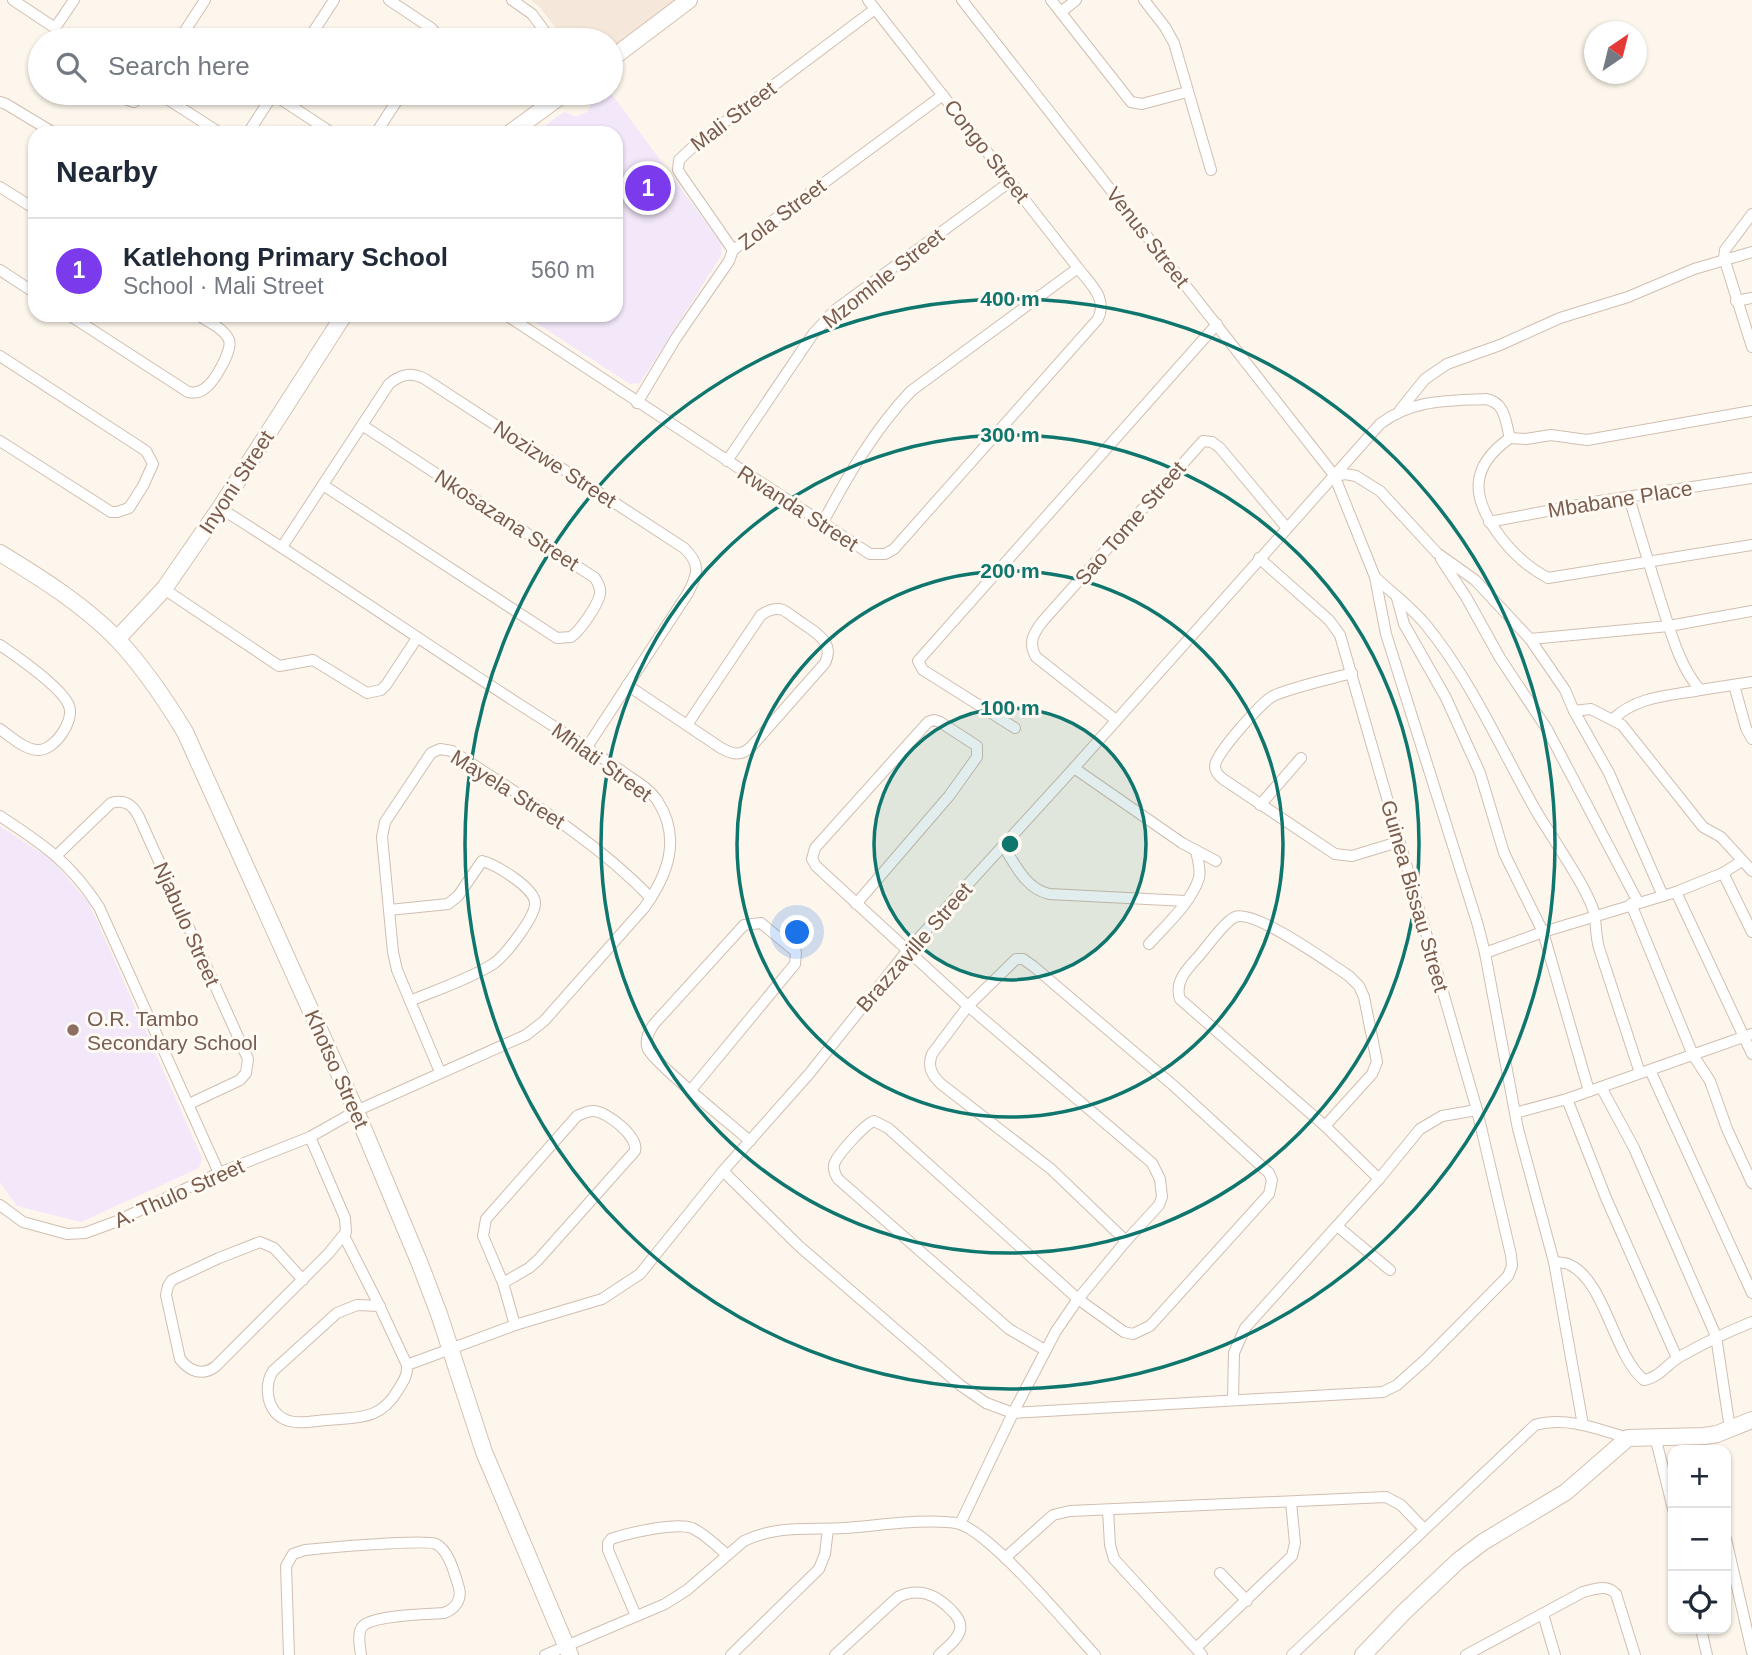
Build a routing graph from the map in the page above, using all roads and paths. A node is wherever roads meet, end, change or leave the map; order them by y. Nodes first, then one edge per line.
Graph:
1 (13, 0) edge
2 (74, 0) edge
3 (205, 0) edge
4 (334, 0) edge
5 (389, 0) edge
6 (512, 0) edge
7 (689, 0) edge
8 (962, 0) edge
9 (1051, 0) edge
10 (1076, 0) edge
11 (1144, 0) edge
12 (872, 4) edge
13 (1060, 12) junction
14 (55, 28) joint
15 (187, 28) edge
16 (316, 28) edge
17 (431, 28) edge
18 (542, 28) edge
19 (623, 50) edge
20 (1187, 92) junction
21 (943, 95) junction
22 (0, 102) edge
23 (177, 105) edge
24 (267, 105) edge
25 (290, 105) edge
26 (394, 105) edge
27 (548, 105) edge
28 (42, 126) edge
29 (209, 126) edge
30 (253, 126) edge
31 (322, 126) edge
32 (381, 126) edge
33 (520, 126) edge
34 (1211, 170) dead end
35 (1010, 181) junction
36 (0, 187) edge
37 (28, 205) edge
38 (1752, 214) edge
39 (733, 250) junction
40 (1752, 252) edge
41 (1724, 259) junction
42 (1078, 268) junction
43 (0, 270) edge
44 (28, 288) edge
45 (1752, 298) edge
46 (1736, 301) junction
47 (1102, 305) joint
48 (80, 322) edge
49 (209, 322) edge
50 (336, 322) edge
51 (516, 322) edge
52 (1217, 324) junction
53 (1752, 347) edge
54 (0, 356) edge
55 (637, 403) junction
56 (1399, 411) junction
57 (1752, 411) edge
58 (362, 425) junction
59 (1510, 438) junction
60 (0, 442) edge
61 (727, 461) junction
62 (1334, 475) junction
63 (1752, 478) edge
64 (323, 485) junction
65 (1629, 498) junction
66 (220, 508) junction
67 (1489, 522) junction
68 (822, 524) junction
69 (1286, 527) junction
70 (1752, 545) edge
71 (282, 547) junction
72 (0, 553) edge
73 (1437, 553) junction
74 (1259, 558) junction
75 (1648, 562) junction
76 (1375, 577) junction
77 (164, 589) junction
78 (1397, 598) junction
79 (1752, 611) edge
80 (1669, 626) junction
81 (417, 638) junction
82 (117, 639) junction
83 (1530, 639) junction
84 (0, 645) edge
85 (1352, 673) junction
86 (1752, 681) edge
87 (627, 685) junction
88 (1734, 685) junction
89 (1700, 690) junction
90 (1574, 711) junction
91 (1613, 719) junction
92 (1116, 720) junction
93 (687, 725) junction
94 (0, 729) edge
95 (1015, 729) dead end
96 (1752, 738) edge
97 (587, 747) junction
98 (1301, 758) dead end
99 (1074, 768) junction
100 (1260, 804) junction
101 (0, 816) edge
102 (1398, 842) junction
103 (1003, 846) junction
104 (1196, 851) junction
105 (57, 855) junction
106 (1216, 861) dead end
107 (1742, 861) junction
108 (1752, 872) edge
109 (1723, 873) junction
110 (1676, 892) junction
111 (1663, 896) junction
112 (651, 898) junction
113 (1186, 901) junction
114 (1635, 903) junction
115 (856, 904) junction
116 (389, 910) junction
117 (1595, 916) junction
118 (1543, 932) junction
119 (1752, 932) edge
120 (1149, 944) dead end
121 (907, 951) junction
122 (1485, 953) junction
123 (410, 1001) junction
124 (968, 1006) junction
125 (1748, 1035) edge
126 (1693, 1055) junction
127 (1752, 1055) edge
128 (1645, 1071) junction
129 (440, 1072) junction
130 (1601, 1087) junction
131 (691, 1090) junction
132 (1589, 1091) junction
133 (1567, 1099) junction
134 (189, 1104) junction
135 (1477, 1110) junction
136 (356, 1111) junction
137 (1515, 1113) junction
138 (1325, 1126) junction
139 (310, 1137) junction
140 (750, 1141) junction
141 (723, 1171) junction
142 (219, 1173) junction
143 (1379, 1179) junction
144 (1752, 1183) edge
145 (0, 1205) edge
146 (1336, 1226) junction
147 (344, 1236) junction
148 (1126, 1241) junction
149 (1554, 1262) junction
150 (1390, 1270) dead end
151 (303, 1280) junction
152 (503, 1283) junction
153 (1752, 1293) edge
154 (1078, 1299) junction
155 (380, 1306) junction
156 (1752, 1322) edge
157 (515, 1325) junction
158 (1716, 1336) junction
159 (451, 1349) junction
160 (1045, 1350) junction
161 (1676, 1358) junction
162 (407, 1365) junction
163 (1233, 1399) junction
164 (1013, 1413) junction
165 (1752, 1420) edge
166 (1583, 1425) junction
167 (1730, 1429) junction
168 (1656, 1436) junction
169 (1628, 1438) junction
170 (1705, 1443) edge
171 (1668, 1487) edge
172 (1291, 1502) junction
173 (1108, 1510) junction
174 (960, 1524) junction
175 (828, 1529) junction
176 (1424, 1530) junction
177 (727, 1555) junction
178 (1005, 1558) junction
179 (1731, 1561) edge
180 (1220, 1573) dead end
181 (1247, 1601) junction
182 (1543, 1615) junction
183 (636, 1616) junction
184 (1702, 1634) edge
185 (568, 1651) edge
186 (1199, 1652) edge
187 (1481, 1652) edge
188 (1752, 1653) edge
189 (289, 1655) edge
190 (361, 1655) edge
191 (545, 1655) edge
192 (731, 1655) edge
193 (835, 1655) edge
194 (939, 1655) edge
195 (1095, 1655) edge
196 (1292, 1655) edge
197 (1363, 1655) edge
198 (1466, 1655) edge
199 (1555, 1655) edge
200 (1635, 1655) edge
201 (1707, 1655) edge

1 - 14 street
2 - 14 street
3 - 15 street
4 - 16 street
5 - 17 street
6 - 18 street
7 - 19 street
8 - 52 street, Venus Street
9 - 13 street
10 - 13 street
11 - 20 street
12 - 21 street, Congo Street
12 - 39 street, Mali Street
13 - 20 street
20 - 34 street
21 - 35 street, Congo Street
21 - 39 street, Zola Street
22 - 28 street
23 - 29 street
24 - 30 street
25 - 31 street
26 - 32 street
27 - 33 street
35 - 42 street, Congo Street
35 - 61 street, Mzomhle Street
36 - 37 street
38 - 41 street
39 - 55 street, Zola Street
40 - 41 street
41 - 46 street
41 - 56 street
42 - 47 street, Congo Street
42 - 68 street
43 - 44 street
45 - 46 street
46 - 53 street
47 - 68 street, Rwanda Street
48 - 49 street
50 - 66 street, Inyoni Street
51 - 55 street, Rwanda Street
52 - 62 street, Venus Street
52 - 95 street
54 - 60 street
55 - 61 street, Rwanda Street
56 - 59 street
56 - 62 street, Brazzaville Street
57 - 59 street
58 - 64 street, Nozizwe Street
58 - 64 street, Nkosazana Street
58 - 87 street, Nozizwe Street
59 - 67 street
61 - 68 street, Rwanda Street
62 - 69 street, Brazzaville Street
62 - 73 street
62 - 76 street, Venus Street
63 - 65 street, Mbabane Place
64 - 71 street, Nozizwe Street
65 - 67 street, Mbabane Place
65 - 75 street
66 - 71 street, Mhlati Street
66 - 77 street, Inyoni Street
67 - 75 street
69 - 74 street, Brazzaville Street
69 - 92 street, Sao Tome Street
70 - 75 street
71 - 81 street, Mhlati Street
72 - 82 street, Khotso Street
73 - 83 street
73 - 114 street
74 - 85 street, Guinea Bissau Street
74 - 92 street, Brazzaville Street
75 - 80 street
76 - 78 street
76 - 122 street
77 - 81 street
77 - 82 street, Inyoni Street
78 - 117 street
78 - 118 street
79 - 80 street
80 - 83 street
80 - 89 street
81 - 97 street, Mhlati Street
82 - 136 street, Khotso Street
83 - 90 street
84 - 94 street
85 - 100 street
85 - 102 street, Guinea Bissau Street
86 - 88 street
87 - 93 street
87 - 97 street, Nozizwe Street
88 - 89 street
88 - 96 street
89 - 91 street
90 - 91 street
90 - 111 street
91 - 107 street
92 - 99 street, Brazzaville Street
93 - 93 street
97 - 112 street, Mhlati Street
98 - 100 street
99 - 103 street, Brazzaville Street
99 - 104 street
100 - 102 street
101 - 105 street
102 - 135 street, Guinea Bissau Street
103 - 113 street
103 - 121 street, Brazzaville Street
104 - 106 street
104 - 113 street
105 - 134 street
105 - 134 street, Njabulo Street
107 - 108 street
107 - 109 street
109 - 110 street
109 - 119 street
110 - 111 street
110 - 125 street
111 - 114 street
112 - 116 street, Mayela Street
112 - 129 street, Mhlati Street
113 - 120 street
114 - 117 street
114 - 126 street
115 - 115 street
115 - 121 street
116 - 123 street, Mayela Street
116 - 123 street
117 - 118 street
117 - 128 street
118 - 122 street
118 - 132 street
121 - 124 street
121 - 140 street, Brazzaville Street
122 - 137 street
123 - 129 street, Mayela Street
124 - 148 street
124 - 148 street
124 - 154 street
125 - 126 street
125 - 127 street
126 - 128 street
126 - 144 street
128 - 130 street
128 - 153 street
129 - 136 street, Mhlati Street
130 - 132 street
130 - 158 street
131 - 131 street
131 - 140 street
132 - 133 street
133 - 137 street
133 - 161 street
134 - 142 street
135 - 143 street
135 - 163 street, Guinea Bissau Street
136 - 139 street, A. Thulo Street
136 - 159 street, Khotso Street
137 - 149 street
138 - 138 street
138 - 143 street
139 - 142 street, A. Thulo Street
139 - 147 street
140 - 141 street, Brazzaville Street
141 - 157 street, Brazzaville Street
141 - 164 street
142 - 145 street, A. Thulo Street
143 - 146 street
146 - 150 street
146 - 163 street
147 - 151 street
147 - 155 street
148 - 154 street
149 - 161 street
149 - 166 street
151 - 151 street
152 - 152 street
152 - 157 street
154 - 160 street
154 - 160 street
155 - 162 street
155 - 162 street
156 - 158 street
157 - 159 street, Brazzaville Street
158 - 161 street
158 - 167 street
159 - 162 street, Brazzaville Street
159 - 185 street, Khotso Street
160 - 164 street
163 - 164 street
164 - 174 street
165 - 167 street
166 - 169 street
166 - 176 street
167 - 170 street
168 - 169 street
168 - 170 street
168 - 171 street
169 - 197 street
172 - 173 street
172 - 176 street
172 - 181 street
173 - 178 street
173 - 186 street
174 - 175 street
174 - 178 street
175 - 177 street
175 - 192 street
176 - 196 street
177 - 183 street
177 - 183 street
178 - 195 street
179 - 188 street
180 - 181 street
181 - 186 street
182 - 187 street
182 - 199 street
182 - 200 street
183 - 185 street
184 - 201 street
185 - 191 street
187 - 198 street
189 - 190 street
193 - 194 street

